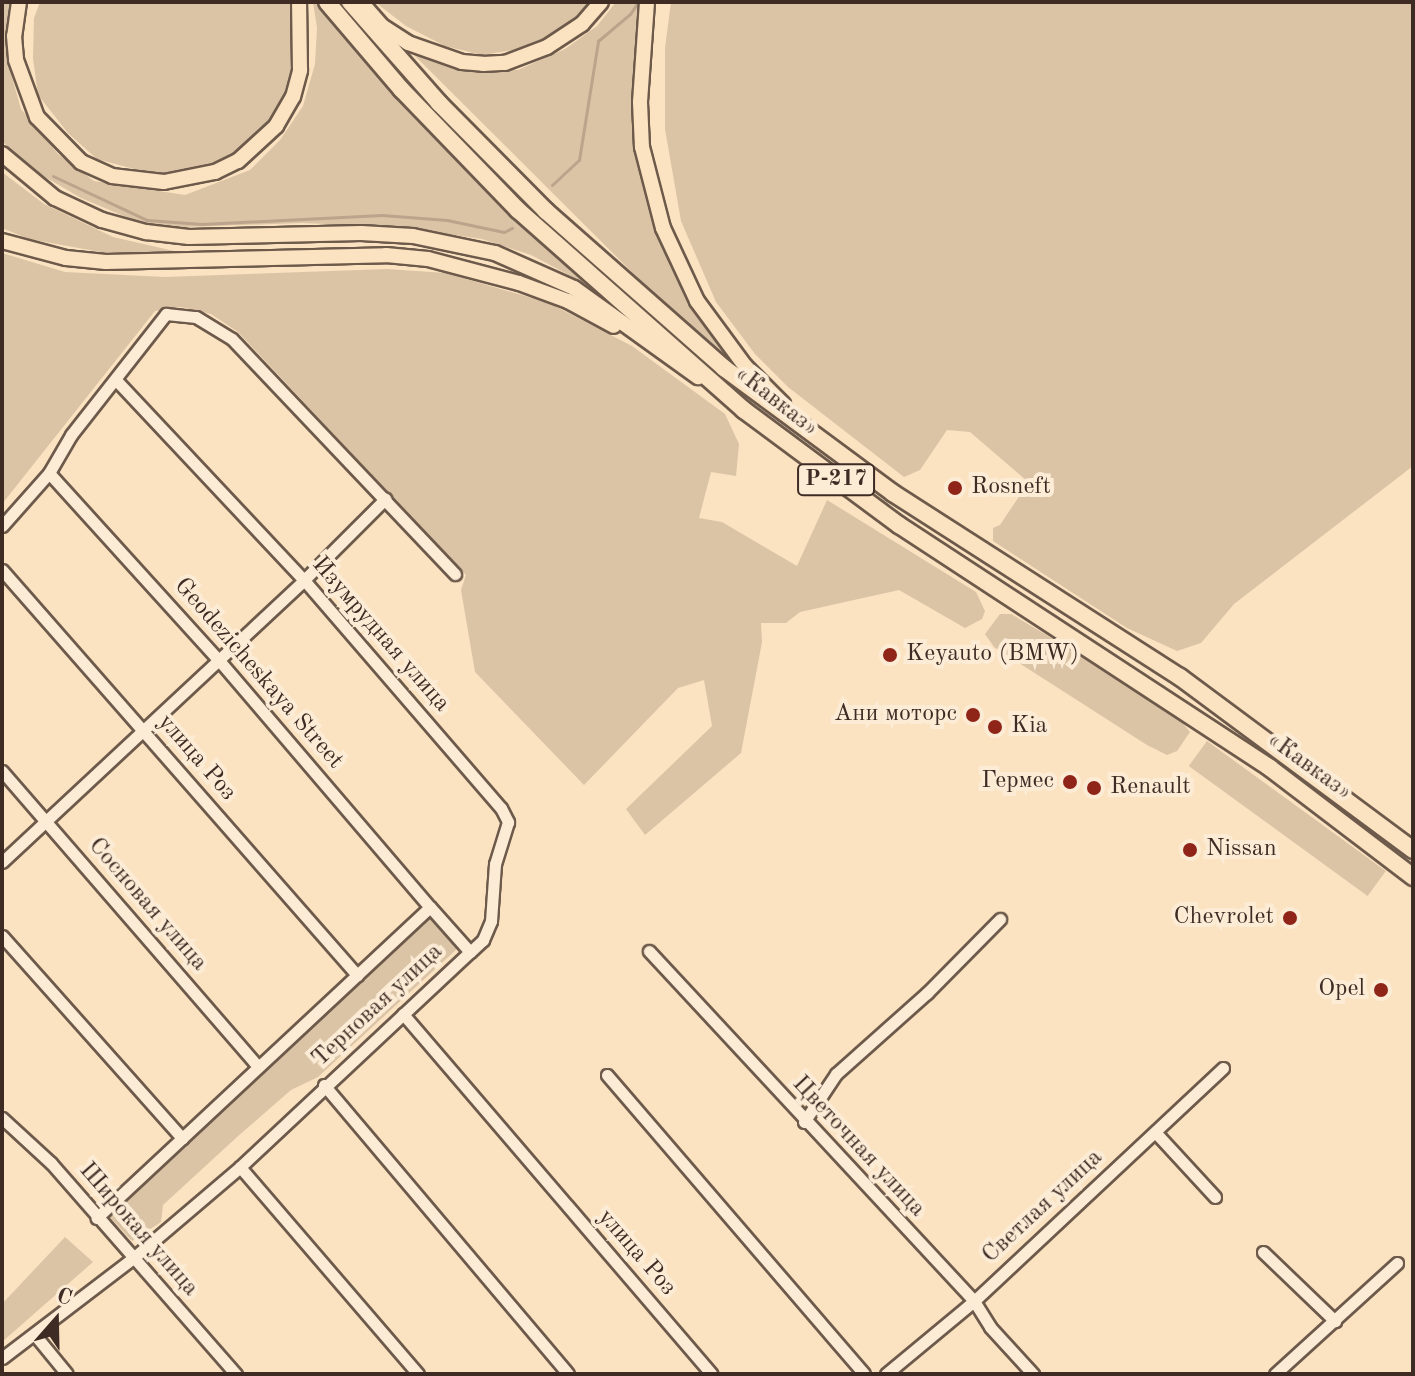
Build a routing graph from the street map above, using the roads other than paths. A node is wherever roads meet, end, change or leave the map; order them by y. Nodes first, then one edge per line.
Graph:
1 (19, 2) edge
2 (299, 2) edge
3 (327, 2) edge
4 (350, 2) edge
5 (361, 2) edge
6 (601, 2) edge
7 (647, 2) edge
8 (2, 154) edge
9 (2, 241) edge
10 (116, 380) junction
11 (744, 410) junction
12 (855, 467) junction
13 (49, 473) junction
14 (385, 499) junction
15 (2, 526) edge
16 (2, 570) edge
17 (455, 574) dead end
18 (1022, 577) junction
19 (304, 580) junction
20 (1070, 635) junction
21 (217, 658) junction
22 (143, 731) junction
23 (1270, 742) junction
24 (1270, 768) junction
25 (2, 771) edge
26 (46, 821) junction
27 (1413, 850) edge
28 (2, 862) edge
29 (1413, 877) edge
30 (430, 907) junction
31 (1000, 919) dead end
32 (2, 936) edge
33 (649, 951) dead end
34 (470, 952) junction
35 (357, 975) junction
36 (403, 1014) junction
37 (258, 1067) junction
38 (1223, 1068) dead end
39 (607, 1075) dead end
40 (324, 1085) junction
41 (2, 1118) edge
42 (804, 1122) junction
43 (1156, 1133) junction
44 (182, 1138) junction
45 (240, 1167) junction
46 (1215, 1197) dead end
47 (97, 1218) junction
48 (1263, 1252) dead end
49 (132, 1259) junction
50 (1397, 1263) dead end
51 (974, 1301) junction
52 (1335, 1321) junction
53 (35, 1335) junction
54 (2, 1358) edge
55 (67, 1374) edge
56 (236, 1374) edge
57 (418, 1374) edge
58 (568, 1374) edge
59 (712, 1374) edge
60 (864, 1374) edge
61 (886, 1374) edge
62 (1033, 1374) edge
63 (1275, 1374) edge

1 - 2 main road
3 - 11 highway, «Кавказ» / Р-217
4 - 12 highway, «Кавказ» / Р-217
5 - 6 main road
7 - 12 main road
8 - 11 main road
9 - 11 main road
10 - 13 street
10 - 14 street
10 - 19 street, Изумрудная улица
11 - 20 highway, «Кавказ» / Р-217
12 - 18 highway, «Кавказ» / Р-217
13 - 15 street
13 - 21 street, Geodezicheskaya Street
14 - 17 street
14 - 19 street
16 - 22 street, улица Роз
18 - 20 highway
18 - 23 highway, «Кавказ» / Р-217
19 - 21 street
19 - 34 street, Изумрудная улица
20 - 24 highway, «Кавказ» / Р-217
21 - 22 street
21 - 30 street, Geodezicheskaya Street
22 - 26 street
22 - 35 street, улица Роз
23 - 24 highway
23 - 27 highway, «Кавказ» / Р-217
24 - 29 highway, «Кавказ» / Р-217
25 - 26 street, Сосновая улица
26 - 28 street
26 - 37 street, Сосновая улица
30 - 34 street, Терновая улица
30 - 35 street, Терновая улица
31 - 42 street
32 - 44 street
33 - 42 street, Цветочная улица
34 - 36 street, Терновая улица
35 - 37 street, Терновая улица
36 - 40 street, Терновая улица
36 - 59 street, улица Роз
37 - 44 street, Терновая улица
38 - 43 street, Светлая улица
39 - 60 street
40 - 45 street, Терновая улица
40 - 58 street
41 - 47 street, Широкая улица
42 - 51 street, Цветочная улица
43 - 46 street
43 - 51 street, Светлая улица
44 - 47 street, Терновая улица
45 - 49 street, Терновая улица
45 - 57 street
47 - 49 street, Широкая улица
48 - 52 street
49 - 53 street, Терновая улица
49 - 56 street, Широкая улица
50 - 52 street
51 - 61 street, Светлая улица
51 - 62 street, Цветочная улица
52 - 63 street
53 - 54 street, Терновая улица
53 - 55 street

